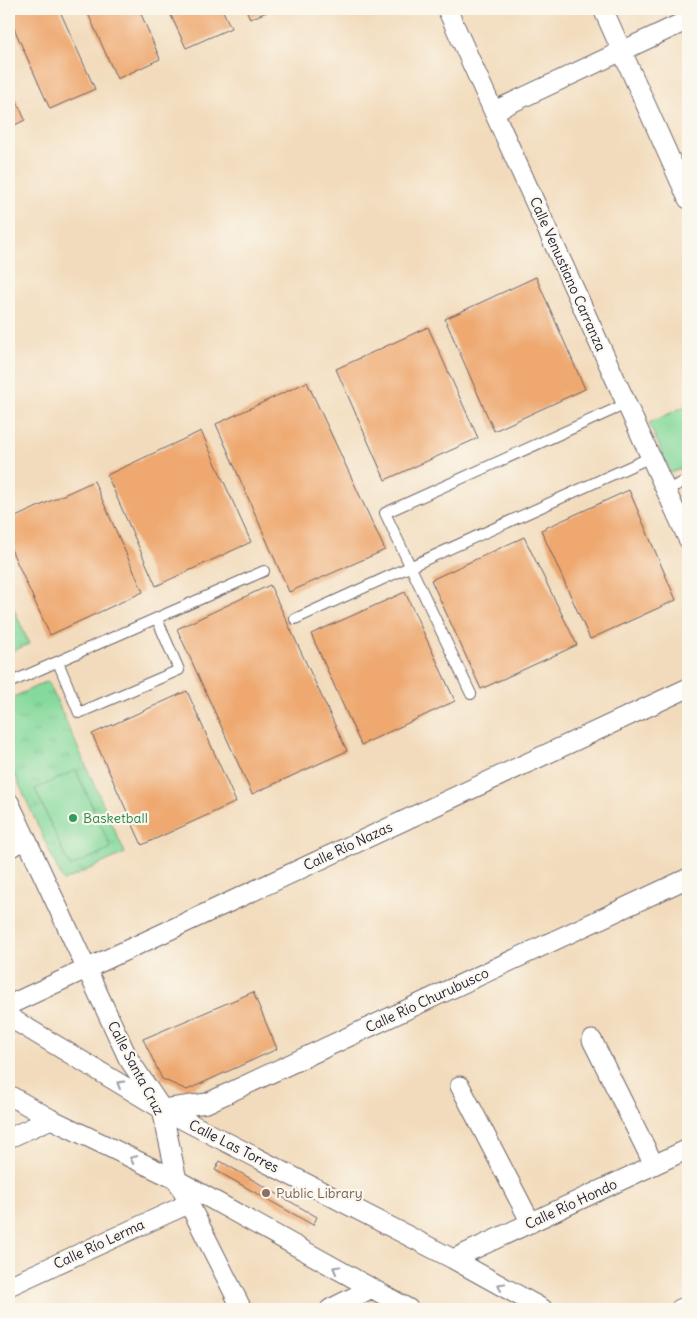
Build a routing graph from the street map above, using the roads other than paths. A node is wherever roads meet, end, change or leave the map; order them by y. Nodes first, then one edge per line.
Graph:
1 (447, 9) edge
2 (603, 9) edge
3 (688, 20) edge
4 (622, 52) junction
5 (494, 111) junction
6 (688, 199) edge
7 (626, 404) junction
8 (651, 457) junction
9 (688, 480) edge
10 (666, 490) junction
11 (688, 539) edge
12 (410, 566) junction
13 (264, 571) dead end
14 (157, 619) junction
15 (295, 619) dead end
16 (58, 662) junction
17 (9, 683) edge
18 (688, 688) edge
19 (471, 694) dead end
20 (9, 802) edge
21 (26, 840) junction
22 (9, 848) edge
23 (688, 878) edge
24 (86, 967) junction
25 (9, 1005) edge
26 (9, 1017) edge
27 (592, 1040) dead end
28 (460, 1086) dead end
29 (9, 1095) edge
30 (162, 1109) junction
31 (51, 1118) junction
32 (9, 1138) edge
33 (688, 1149) edge
34 (654, 1164) junction
35 (177, 1180) junction
36 (190, 1203) junction
37 (530, 1223) junction
38 (453, 1259) junction
39 (9, 1286) edge
40 (372, 1288) junction
41 (688, 1306) edge
42 (242, 1309) edge
43 (330, 1309) edge
44 (409, 1309) edge
45 (544, 1309) edge
46 (680, 1309) edge

1 - 5 street, Calle Venustiano Carranza
2 - 4 street
3 - 4 street
4 - 5 street
4 - 6 street
5 - 7 street, Calle Venustiano Carranza
7 - 8 street, Calle Venustiano Carranza
7 - 12 lane
8 - 10 street, Calle Venustiano Carranza
8 - 12 lane
9 - 10 lane
10 - 11 street, Calle Venustiano Carranza
12 - 15 lane
12 - 19 lane
13 - 14 lane
14 - 16 lane
14 - 16 lane
16 - 17 lane
18 - 24 street, Calle Río Nazas
20 - 21 street, Calle Santa Cruz
21 - 22 street
21 - 24 street, Calle Santa Cruz
23 - 30 street, Calle Río Churubusco
24 - 25 street, Calle Río Nazas
24 - 30 street, Calle Santa Cruz
30 -> 26 street, Calle Las Torres
27 - 34 street
28 - 37 street
29 - 31 street
30 - 35 street, Calle Santa Cruz
30 - 38 street, Calle Las Torres
31 - 32 street
35 -> 31 street
33 - 34 street, Calle Río Hondo
34 - 37 street, Calle Río Hondo
35 - 36 street, Calle Santa Cruz
40 -> 35 street
36 - 39 street, Calle Río Lerma
36 - 42 street, Calle Santa Cruz
37 - 38 street, Calle Río Hondo
45 -> 38 street, Calle Las Torres
40 - 43 street
40 - 44 street
41 - 46 street

